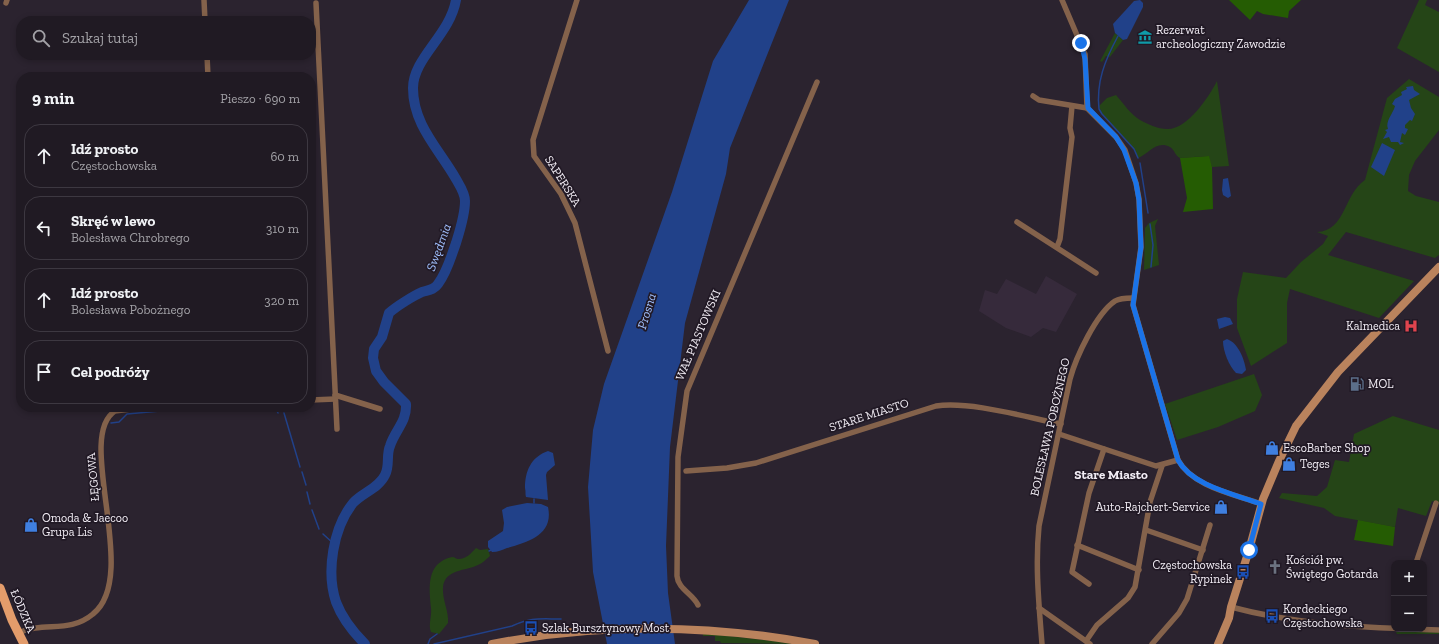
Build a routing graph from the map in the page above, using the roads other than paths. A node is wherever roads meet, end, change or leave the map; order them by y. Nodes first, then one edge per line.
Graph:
1 (204, 0) edge
2 (577, 0) edge
3 (1062, 0) edge
4 (316, 3) dead end
5 (205, 16) edge
6 (207, 60) edge
7 (208, 72) edge
8 (818, 82) dead end
9 (1033, 96) dead end
10 (1072, 106) junction
11 (1088, 108) junction
12 (1017, 222) dead end
13 (1057, 247) junction
14 (1439, 267) edge
15 (1096, 273) dead end
16 (1134, 298) junction
17 (608, 351) dead end
18 (335, 397) junction
19 (316, 399) edge
20 (380, 409) dead end
21 (114, 412) edge
22 (1061, 424) junction
23 (336, 429) dead end
24 (1059, 434) junction
25 (1104, 449) junction
26 (1178, 460) junction
27 (1162, 466) junction
28 (686, 471) dead end
29 (1436, 503) dead end
30 (1261, 504) junction
31 (1210, 525) dead end
32 (1146, 530) junction
33 (1077, 545) junction
34 (1202, 550) junction
35 (1417, 560) edge
36 (1139, 570) junction
37 (1089, 584) dead end
38 (0, 588) edge
39 (698, 605) dead end
40 (1231, 607) junction
41 (1039, 608) junction
42 (1391, 629) edge
43 (1427, 630) edge
44 (1439, 630) edge
45 (18, 633) junction
46 (1088, 642) edge
47 (24, 644) edge
48 (492, 644) edge
49 (815, 644) edge
50 (1042, 644) edge
51 (1152, 644) edge
52 (1218, 644) edge

1 - 5 street
2 - 17 street, SAPERSKA
3 - 11 street
4 - 18 street
6 - 7 street
8 - 39 street, WAŁ PIASTOWSKI
9 - 10 street
10 - 11 street
10 - 13 street
11 - 16 street
12 - 13 street
13 - 15 street
14 - 30 main road
16 - 22 street, BOLESŁAWA POBOŻNEGO
16 - 26 street
18 - 19 street
18 - 20 street
18 - 23 street
21 - 45 street, ŁĘGOWA
22 - 24 street, BOLESŁAWA POBOŻNEGO
22 - 28 street, STARE MIASTO
24 - 25 street
24 - 41 street, BOLESŁAWA POBOŻNEGO
25 - 27 street
25 - 33 street
26 - 27 street
26 - 30 street
27 - 32 street
29 - 35 street
30 - 40 main road
31 - 34 street
32 - 34 street
32 - 36 street
33 - 36 street
33 - 37 street
34 - 51 street
36 - 46 street
38 - 45 main road, ŁÓDZKA
40 - 42 street
40 - 52 main road
41 - 46 street
41 - 50 street, BOLESŁAWA POBOŻNEGO
43 - 44 street
45 - 47 main road, ŁÓDZKA
48 - 49 main road

